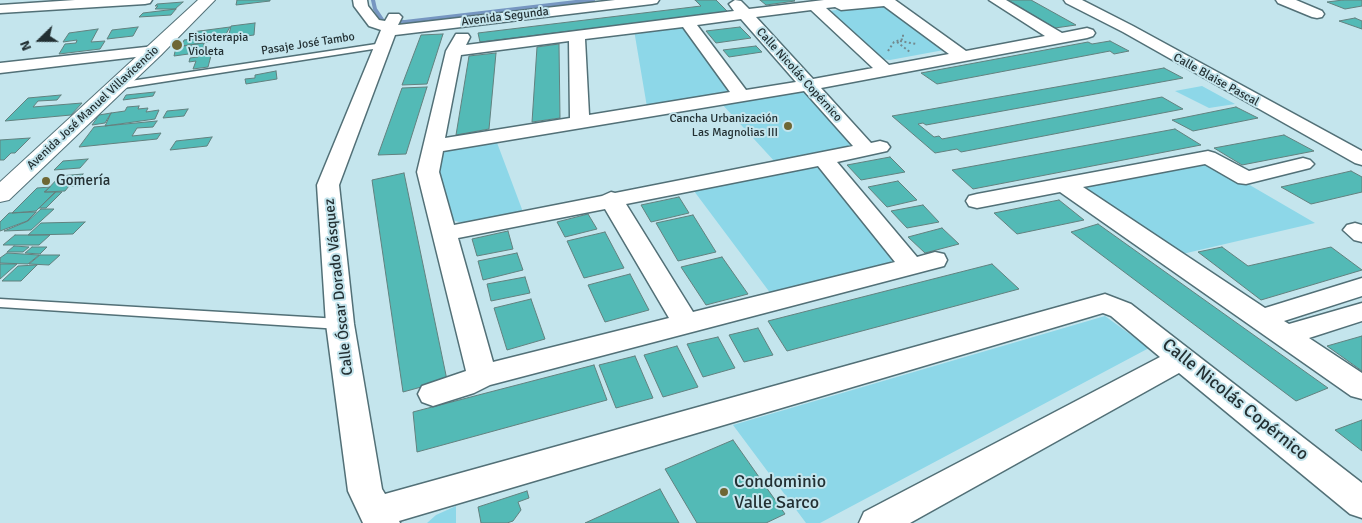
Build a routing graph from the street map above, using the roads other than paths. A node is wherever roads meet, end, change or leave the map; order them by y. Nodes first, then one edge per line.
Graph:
1 (145, 0) edge
2 (207, 0) edge
3 (360, 0) edge
4 (546, 0) edge
5 (652, 0) edge
6 (732, 0) edge
7 (858, 0) edge
8 (887, 0) edge
9 (996, 0) edge
10 (1071, 0) edge
11 (1283, 0) edge
12 (816, 7) junction
13 (0, 9) edge
14 (752, 12) edge
15 (1317, 14) dead end
16 (688, 24) junction
17 (389, 25) junction
18 (1087, 33) dead end
19 (577, 36) junction
20 (1059, 38) junction
21 (155, 51) junction
22 (960, 54) junction
23 (885, 62) junction
24 (0, 68) edge
25 (812, 80) junction
26 (117, 86) junction
27 (739, 93) junction
28 (580, 122) junction
29 (434, 146) junction
30 (823, 158) junction
31 (1362, 159) edge
32 (1303, 164) dead end
33 (1065, 185) junction
34 (0, 195) edge
35 (611, 199) junction
36 (977, 201) dead end
37 (444, 234) junction
38 (1362, 287) edge
39 (0, 303) edge
40 (1362, 312) edge
41 (1263, 318) junction
42 (686, 323) junction
43 (340, 324) junction
44 (1286, 335) junction
45 (1182, 358) junction
46 (482, 376) junction
47 (1362, 388) edge
48 (433, 394) dead end
49 (1362, 502) edge
50 (379, 517) edge
51 (877, 523) edge

1 - 13 street
2 - 21 main road, Avenida José Manuel Villavicencio
3 - 17 street
4 - 17 street, Avenida Segunda
5 - 17 street, Avenida Segunda
6 - 14 street, Calle Nicolás Copérnico
7 - 12 street
8 - 12 street
8 - 22 street
9 - 20 street
10 - 31 street, Calle Blaise Pascal
11 - 15 street
12 - 14 street
12 - 23 street
14 - 16 street
14 - 25 street, Calle Nicolás Copérnico
16 - 19 street
16 - 27 street
17 - 26 lane, Pasaje José Tambo
17 - 43 street, Calle Óscar Dorado Vásquez
18 - 20 street
19 - 28 street
19 - 29 street
20 - 22 street
21 - 24 street
21 - 26 main road, Avenida José Manuel Villavicencio
22 - 23 street
23 - 25 street
25 - 27 street
25 - 30 street, Calle Nicolás Copérnico
26 - 34 main road, Avenida José Manuel Villavicencio
27 - 28 street
28 - 29 street
29 - 37 street
30 - 35 street
30 - 42 street
32 - 33 street
33 - 36 street
33 - 41 street
35 - 37 street
35 - 42 street
37 - 46 street
38 - 41 street
39 - 43 lane
40 - 44 street
41 - 44 street
42 - 46 street
43 - 50 street, Calle Óscar Dorado Vásquez
44 - 47 street
45 - 49 street, Calle Nicolás Copérnico
45 - 50 street, Calle Nicolás Copérnico
45 - 51 street
46 - 48 street

